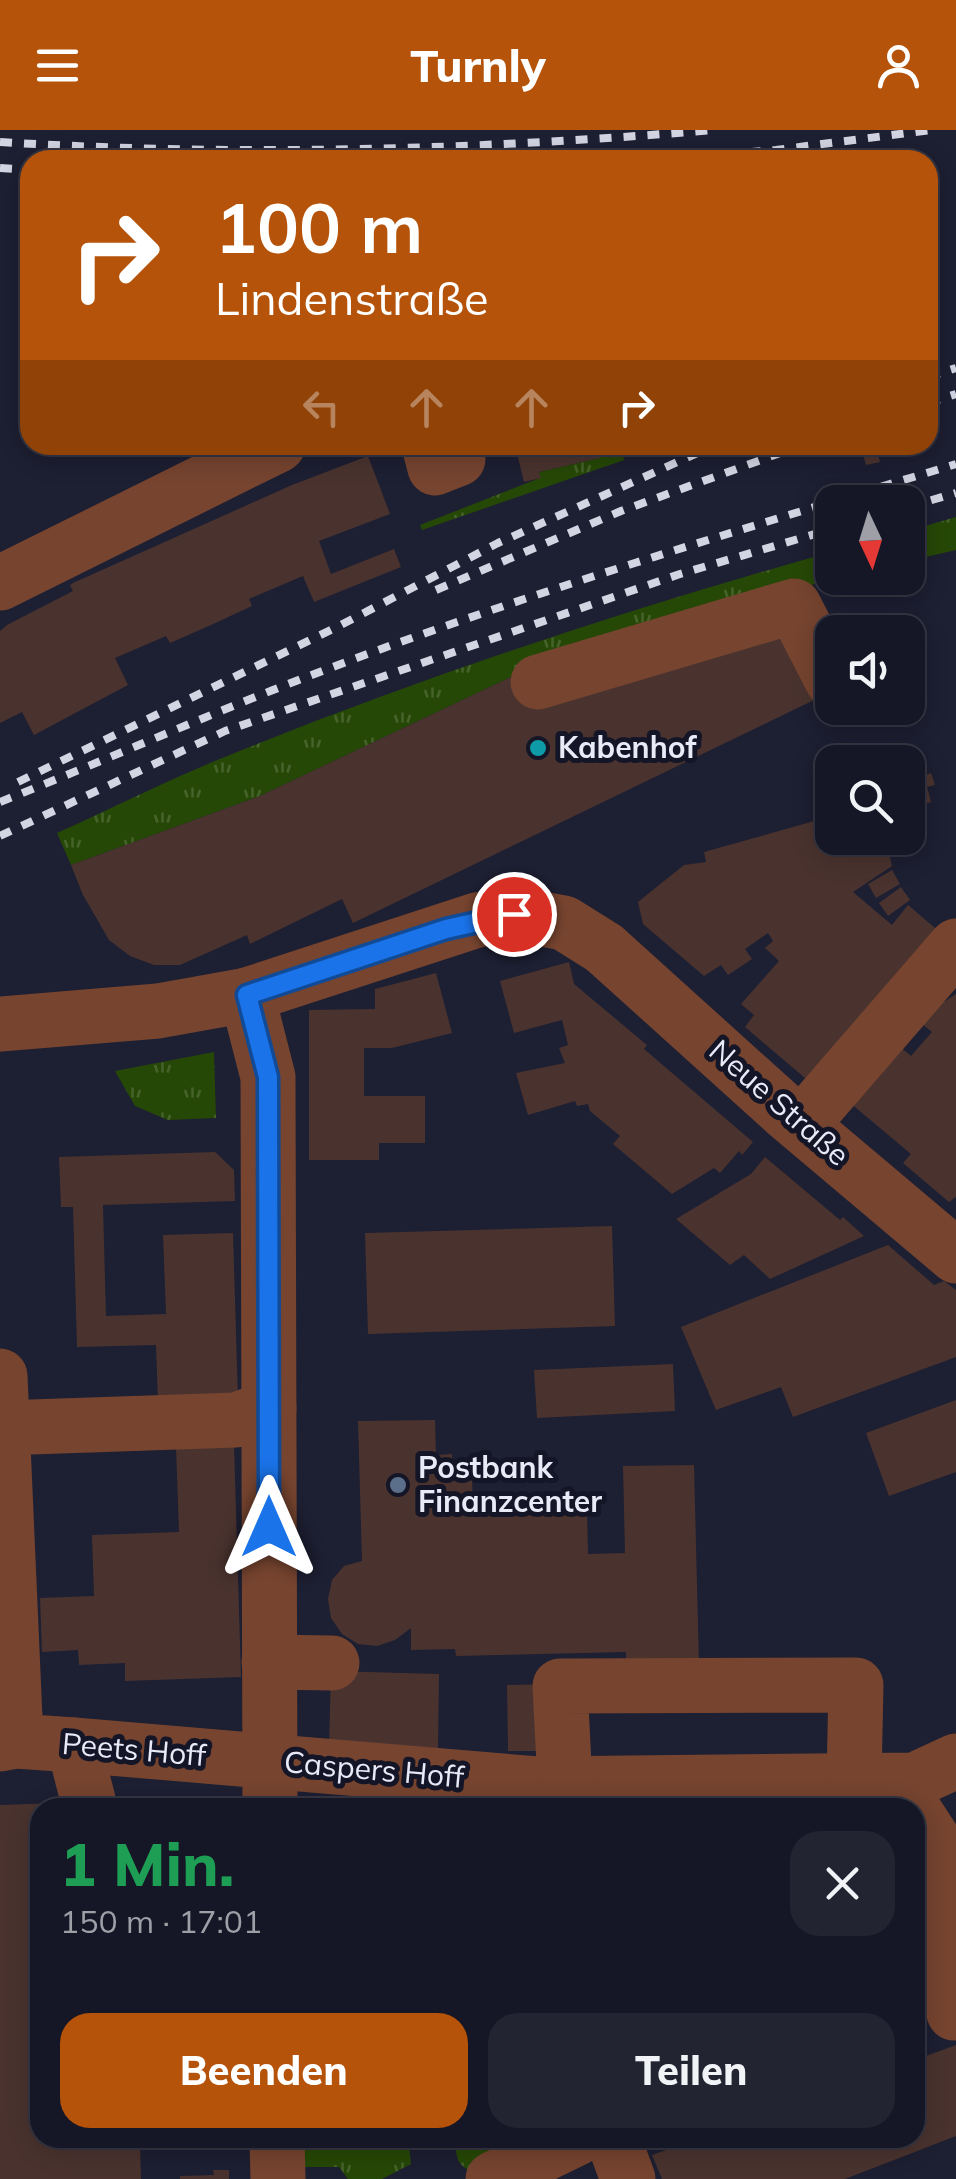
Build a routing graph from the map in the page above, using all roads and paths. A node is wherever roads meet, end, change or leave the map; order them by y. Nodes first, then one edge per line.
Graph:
1 (258, 455) edge
2 (0, 583) edge
3 (815, 647) edge
4 (538, 682) dead end
5 (956, 946) edge
6 (247, 995) junction
7 (0, 1024) edge
8 (800, 1125) junction
9 (953, 1248) edge
10 (1, 1402) edge
11 (268, 1408) junction
12 (269, 1662) junction
13 (332, 1663) dead end
14 (8, 1742) edge
15 (74, 1745) junction
16 (956, 1761) edge
17 (854, 1780) junction
18 (269, 1784) edge
19 (552, 1784) junction
20 (87, 1798) edge
21 (925, 1827) edge
22 (941, 1999) edge
23 (278, 2148) edge
24 (550, 2150) edge
25 (278, 2179) edge
26 (493, 2179) edge

1 - 2 street
3 - 4 street
5 - 8 street
6 - 7 street, Neue Straße
6 - 8 street, Neue Straße
6 - 11 street
8 - 9 street, Neue Straße
10 - 11 street
10 - 14 street
11 - 12 street
12 - 13 street
12 - 18 street
14 - 15 street, Peets Hoff
15 - 18 street, Peets Hoff
15 - 20 street
16 - 17 street, Caspers Hoff
17 - 19 street, Caspers Hoff
17 - 19 street
18 - 19 street, Caspers Hoff
21 - 22 street
23 - 25 street
24 - 26 street

